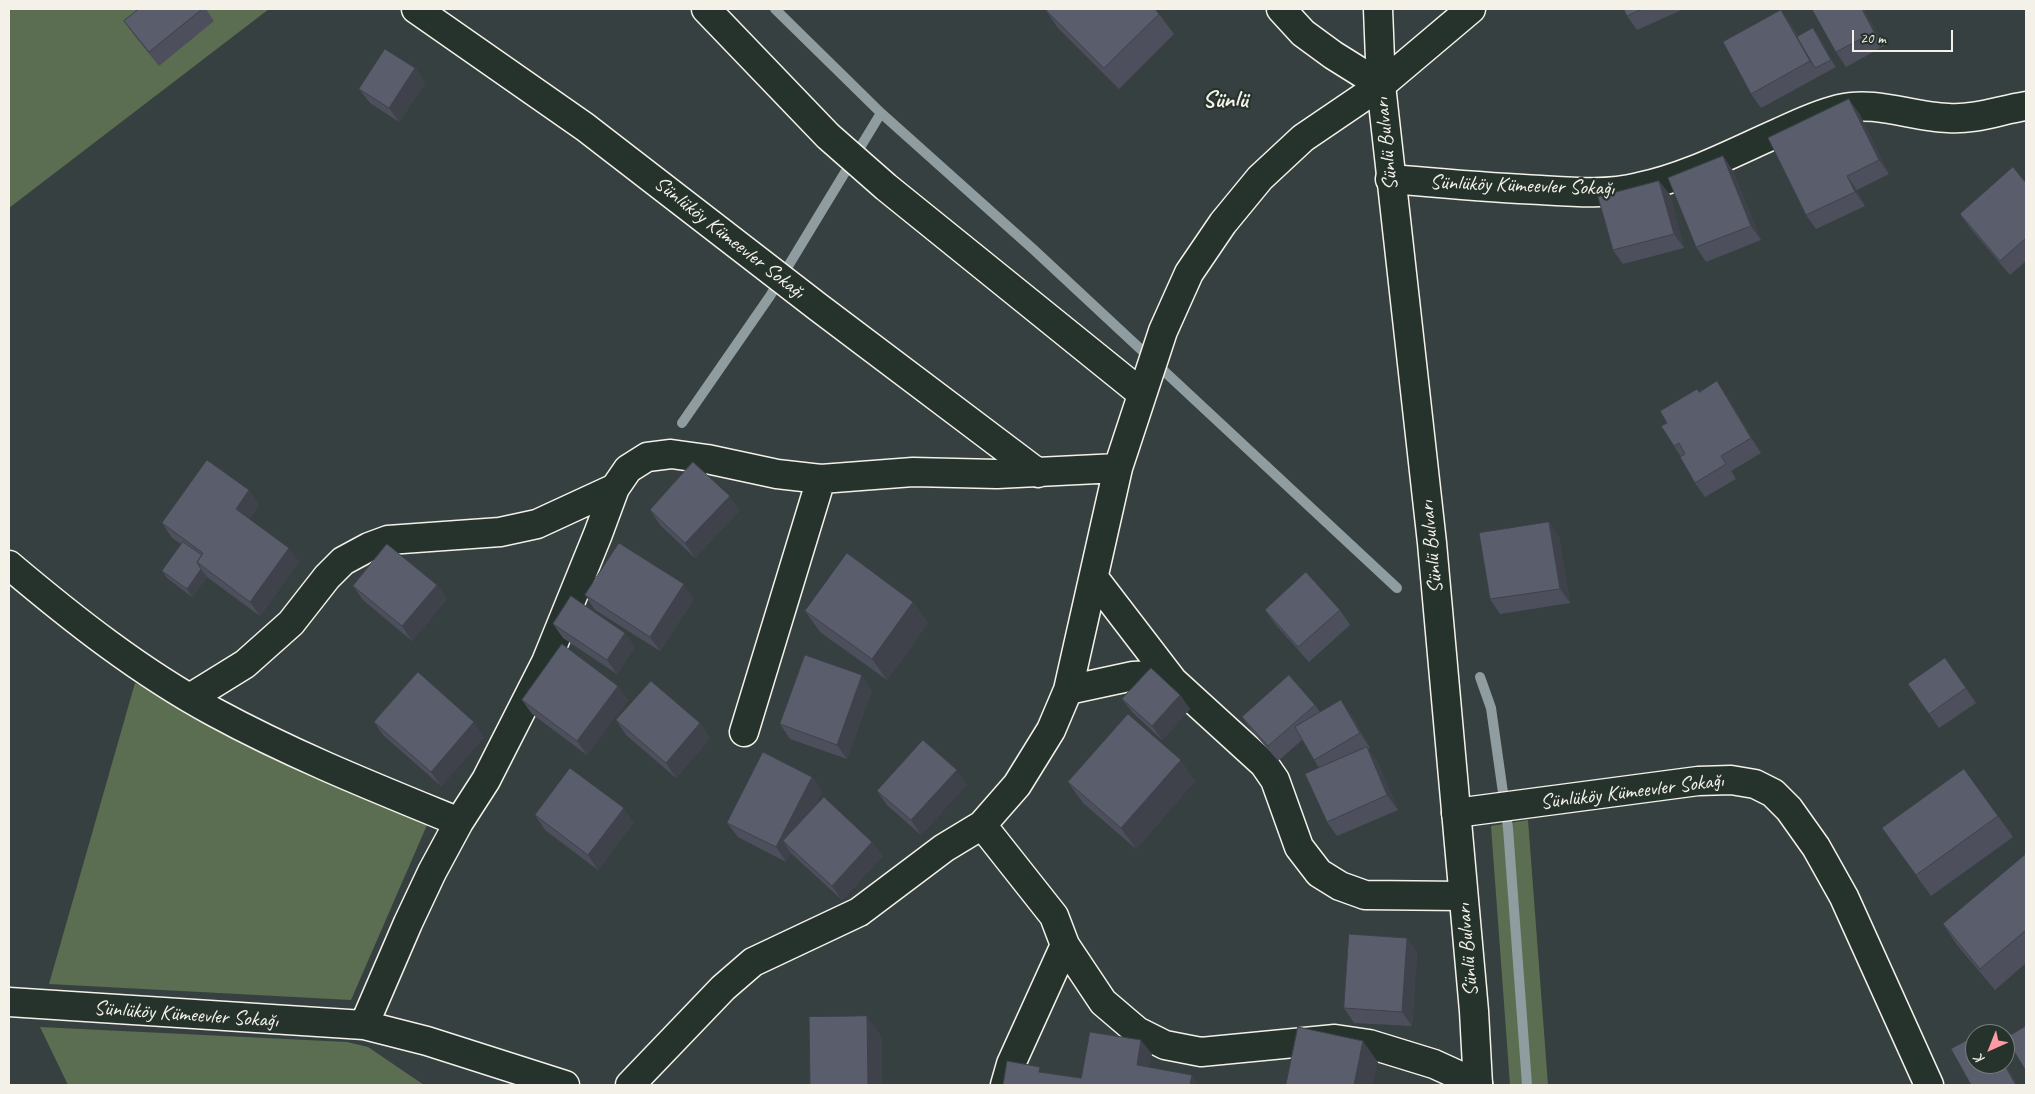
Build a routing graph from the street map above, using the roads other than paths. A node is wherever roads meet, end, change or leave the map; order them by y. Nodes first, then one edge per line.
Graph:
1 (416, 9) edge
2 (706, 9) edge
3 (1281, 9) edge
4 (1378, 9) edge
5 (1471, 9) edge
6 (1381, 85) junction
7 (2026, 106) edge
8 (1390, 179) junction
9 (1141, 393) junction
10 (1118, 468) junction
11 (1038, 473) junction
12 (821, 479) junction
13 (615, 488) junction
14 (9, 565) edge
15 (1094, 578) junction
16 (1173, 680) junction
17 (1068, 690) junction
18 (190, 698) junction
19 (744, 732) dead end
20 (1456, 813) junction
21 (459, 822) junction
22 (982, 825) junction
23 (1463, 896) junction
24 (1065, 945) junction
25 (9, 1002) edge
26 (364, 1025) junction
27 (565, 1085) edge
28 (630, 1085) edge
29 (1005, 1085) edge
30 (1478, 1085) edge
31 (1929, 1085) edge

1 - 11 street, Sünlüköy Kümeevler Sokağı
2 - 9 street
3 - 6 street
4 - 6 street, Sünlü Bulvarı
5 - 6 street
6 - 8 street, Sünlü Bulvarı
6 - 9 street
7 - 8 street, Sünlüköy Kümeevler Sokağı
8 - 20 street, Sünlü Bulvarı
9 - 10 street
10 - 11 street
10 - 15 street
11 - 12 street
12 - 13 street
12 - 19 street
13 - 18 street
13 - 21 street
14 - 18 street
15 - 16 street
15 - 17 street
16 - 17 street
16 - 23 street
17 - 22 street
18 - 21 street
20 - 23 street, Sünlü Bulvarı
20 - 31 street, Sünlüköy Kümeevler Sokağı
21 - 26 street
22 - 24 street
22 - 28 street
23 - 30 street, Sünlü Bulvarı
24 - 29 street
24 - 30 street
25 - 26 street, Sünlüköy Kümeevler Sokağı
26 - 27 street, Sünlüköy Kümeevler Sokağı

